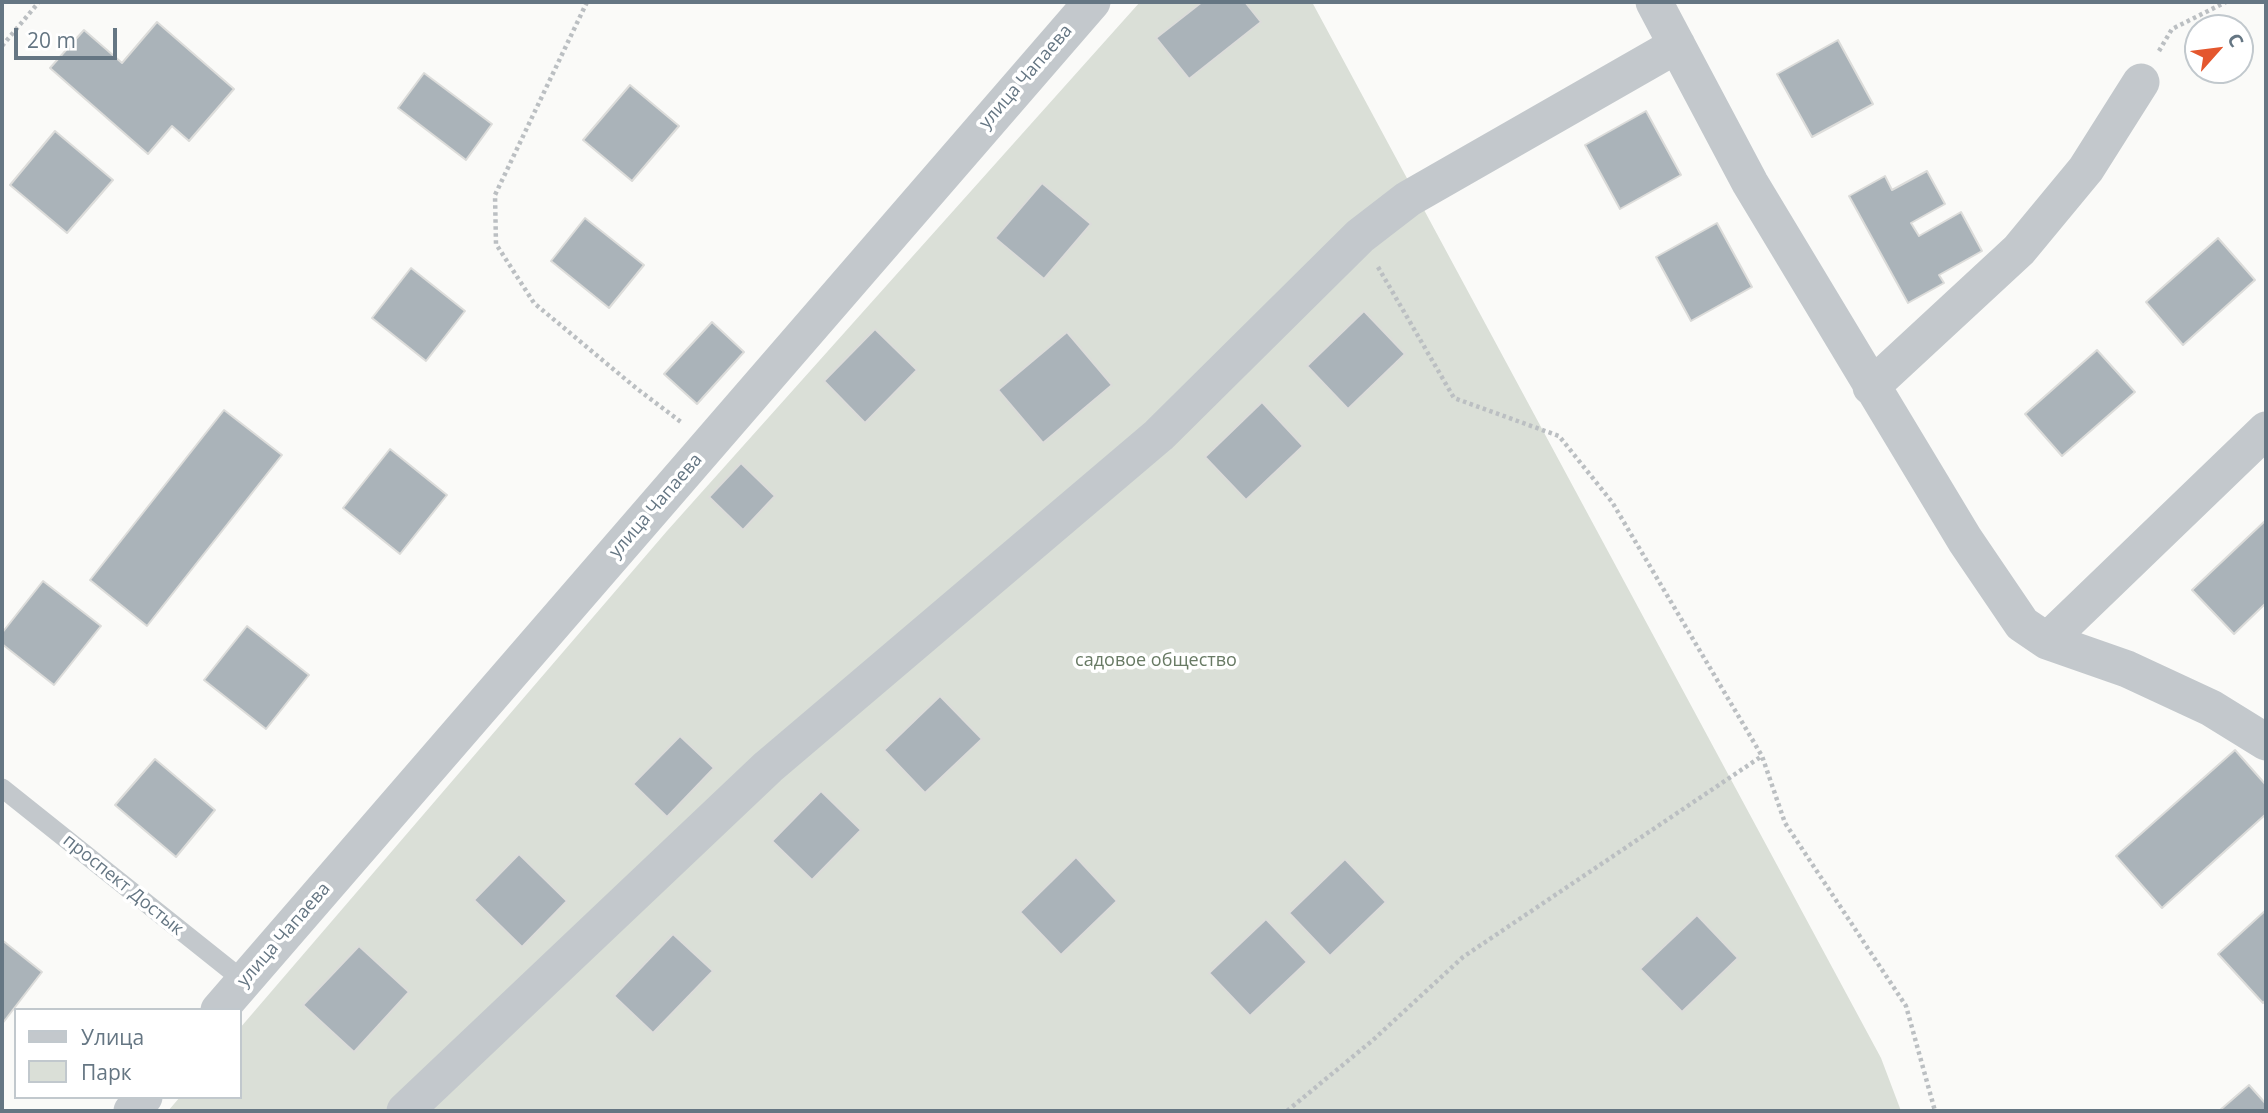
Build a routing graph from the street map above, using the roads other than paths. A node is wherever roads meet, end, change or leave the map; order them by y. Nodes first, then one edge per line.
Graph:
1 (1091, 2) edge
2 (1654, 2) edge
3 (1677, 45) junction
4 (2141, 82) road end
5 (1871, 387) junction
6 (2266, 430) edge
7 (2047, 641) junction
8 (2266, 741) edge
9 (2, 788) edge
10 (244, 981) junction
11 (221, 1008) edge
12 (405, 1111) edge

1 - 10 street, улица Чапаева
2 - 3 street
3 - 5 street
3 - 12 street
4 - 5 street
5 - 7 street
6 - 7 street
7 - 8 street
9 - 10 lane, проспект Достык
10 - 11 street, улица Чапаева

